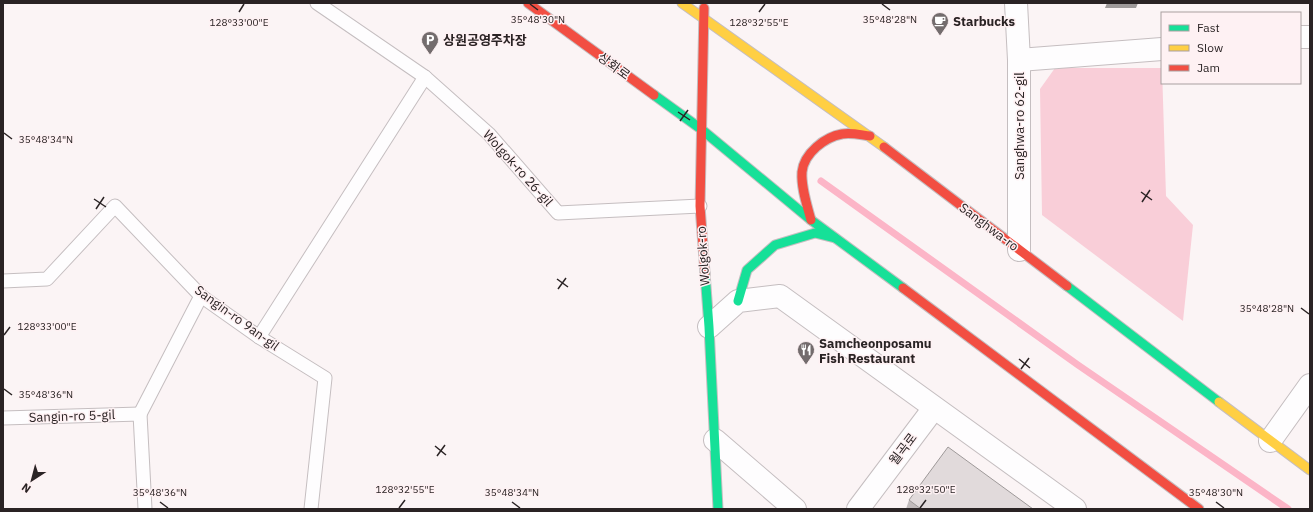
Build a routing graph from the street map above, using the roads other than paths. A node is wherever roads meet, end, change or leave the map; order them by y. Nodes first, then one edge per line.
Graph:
1 (317, 3) edge
2 (528, 3) edge
3 (682, 3) edge
4 (704, 3) edge
5 (1016, 3) edge
6 (703, 19) junction
7 (1161, 49) edge
8 (1019, 60) junction
9 (425, 77) junction
10 (701, 130) junction
11 (870, 136) junction
12 (700, 206) junction
13 (811, 220) junction
14 (835, 238) junction
15 (1020, 250) junction
16 (3, 281) edge
17 (201, 296) junction
18 (738, 301) junction
19 (709, 327) junction
20 (259, 337) junction
21 (1310, 385) edge
22 (934, 408) junction
23 (140, 414) junction
24 (3, 418) edge
25 (715, 440) junction
26 (1270, 441) junction
27 (1310, 470) edge
28 (145, 509) edge
29 (311, 509) edge
30 (718, 509) edge
31 (795, 509) edge
32 (858, 509) edge
33 (1075, 509) edge
34 (1199, 509) edge

1 - 9 lane, Wolgok-ro 26-gil
2 - 10 main road, 상화로
3 - 6 main road
4 - 6 main road, Wolgok-ro
5 - 8 street, Sanghwa-ro 62-gil
6 - 10 main road, Wolgok-ro
6 - 11 main road, Sanghwa-ro
7 - 8 street
8 - 15 street, Sanghwa-ro 62-gil
9 - 12 lane, Wolgok-ro 26-gil
9 - 20 lane
10 - 12 main road, Wolgok-ro
10 - 13 main road
11 - 13 main road
11 - 15 main road, Sanghwa-ro
12 - 19 main road, Wolgok-ro
13 - 14 main road
14 - 18 main road
14 - 34 main road
15 - 26 main road, Sanghwa-ro
16 - 17 lane, Sangin-ro 9an-gil
17 - 20 lane, Sangin-ro 9an-gil
17 - 23 lane
18 - 19 street
18 - 22 street
19 - 25 main road, Wolgok-ro
20 - 29 lane, Sangin-ro 9an-gil
21 - 26 street
22 - 32 street, 월곡로
22 - 33 street
23 - 24 lane, Sangin-ro 5-gil
23 - 28 lane
25 - 30 main road, Wolgok-ro
25 - 31 street
26 - 27 main road, Sanghwa-ro

